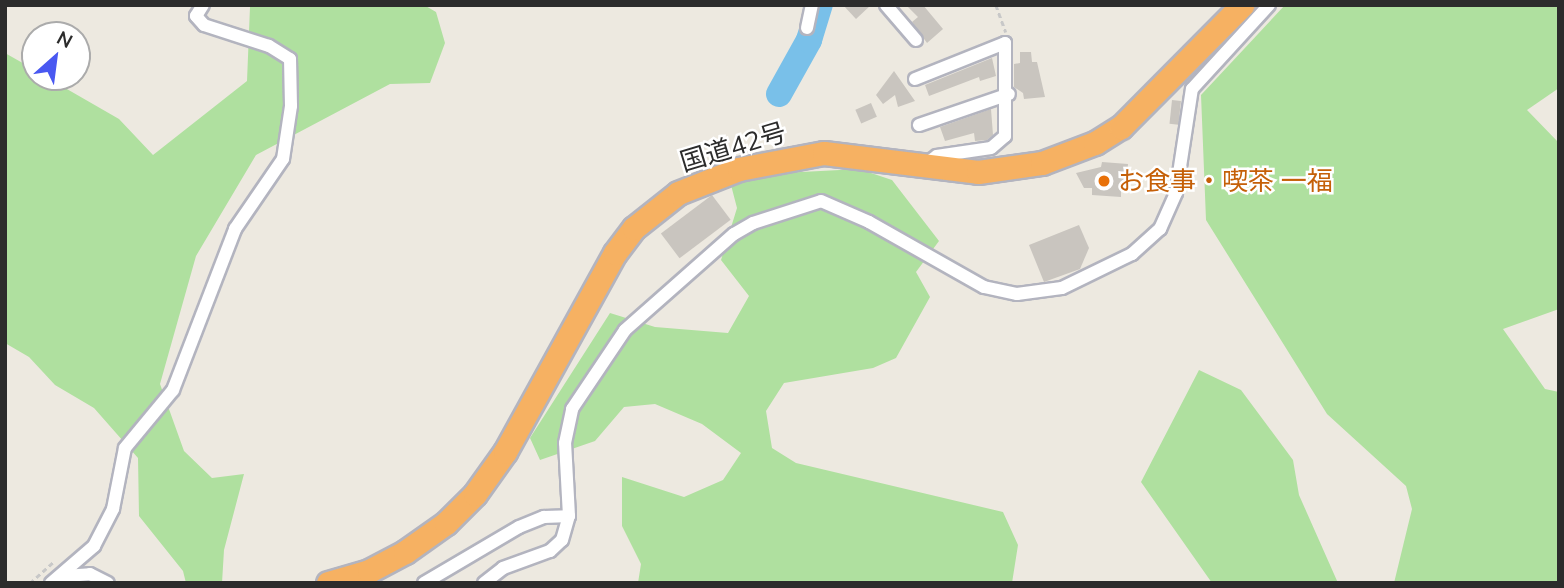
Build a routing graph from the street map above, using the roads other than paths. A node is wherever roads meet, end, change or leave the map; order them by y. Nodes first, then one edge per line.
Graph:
1 (203, 5) edge
2 (812, 5) edge
3 (886, 5) edge
4 (1242, 5) edge
5 (1269, 5) edge
6 (807, 28) dead end
7 (916, 40) dead end
8 (915, 79) dead end
9 (1009, 94) junction
10 (919, 125) dead end
11 (924, 166) junction
12 (569, 516) junction
13 (56, 580) edge
14 (333, 582) edge
15 (108, 583) edge
16 (424, 583) edge
17 (484, 583) edge

1 - 13 street
2 - 6 street
3 - 7 street
4 - 11 highway, 国道42号
5 - 12 street
8 - 9 street
9 - 10 street
9 - 11 street
11 - 14 highway, 国道42号
12 - 16 street
12 - 17 street
13 - 15 street

